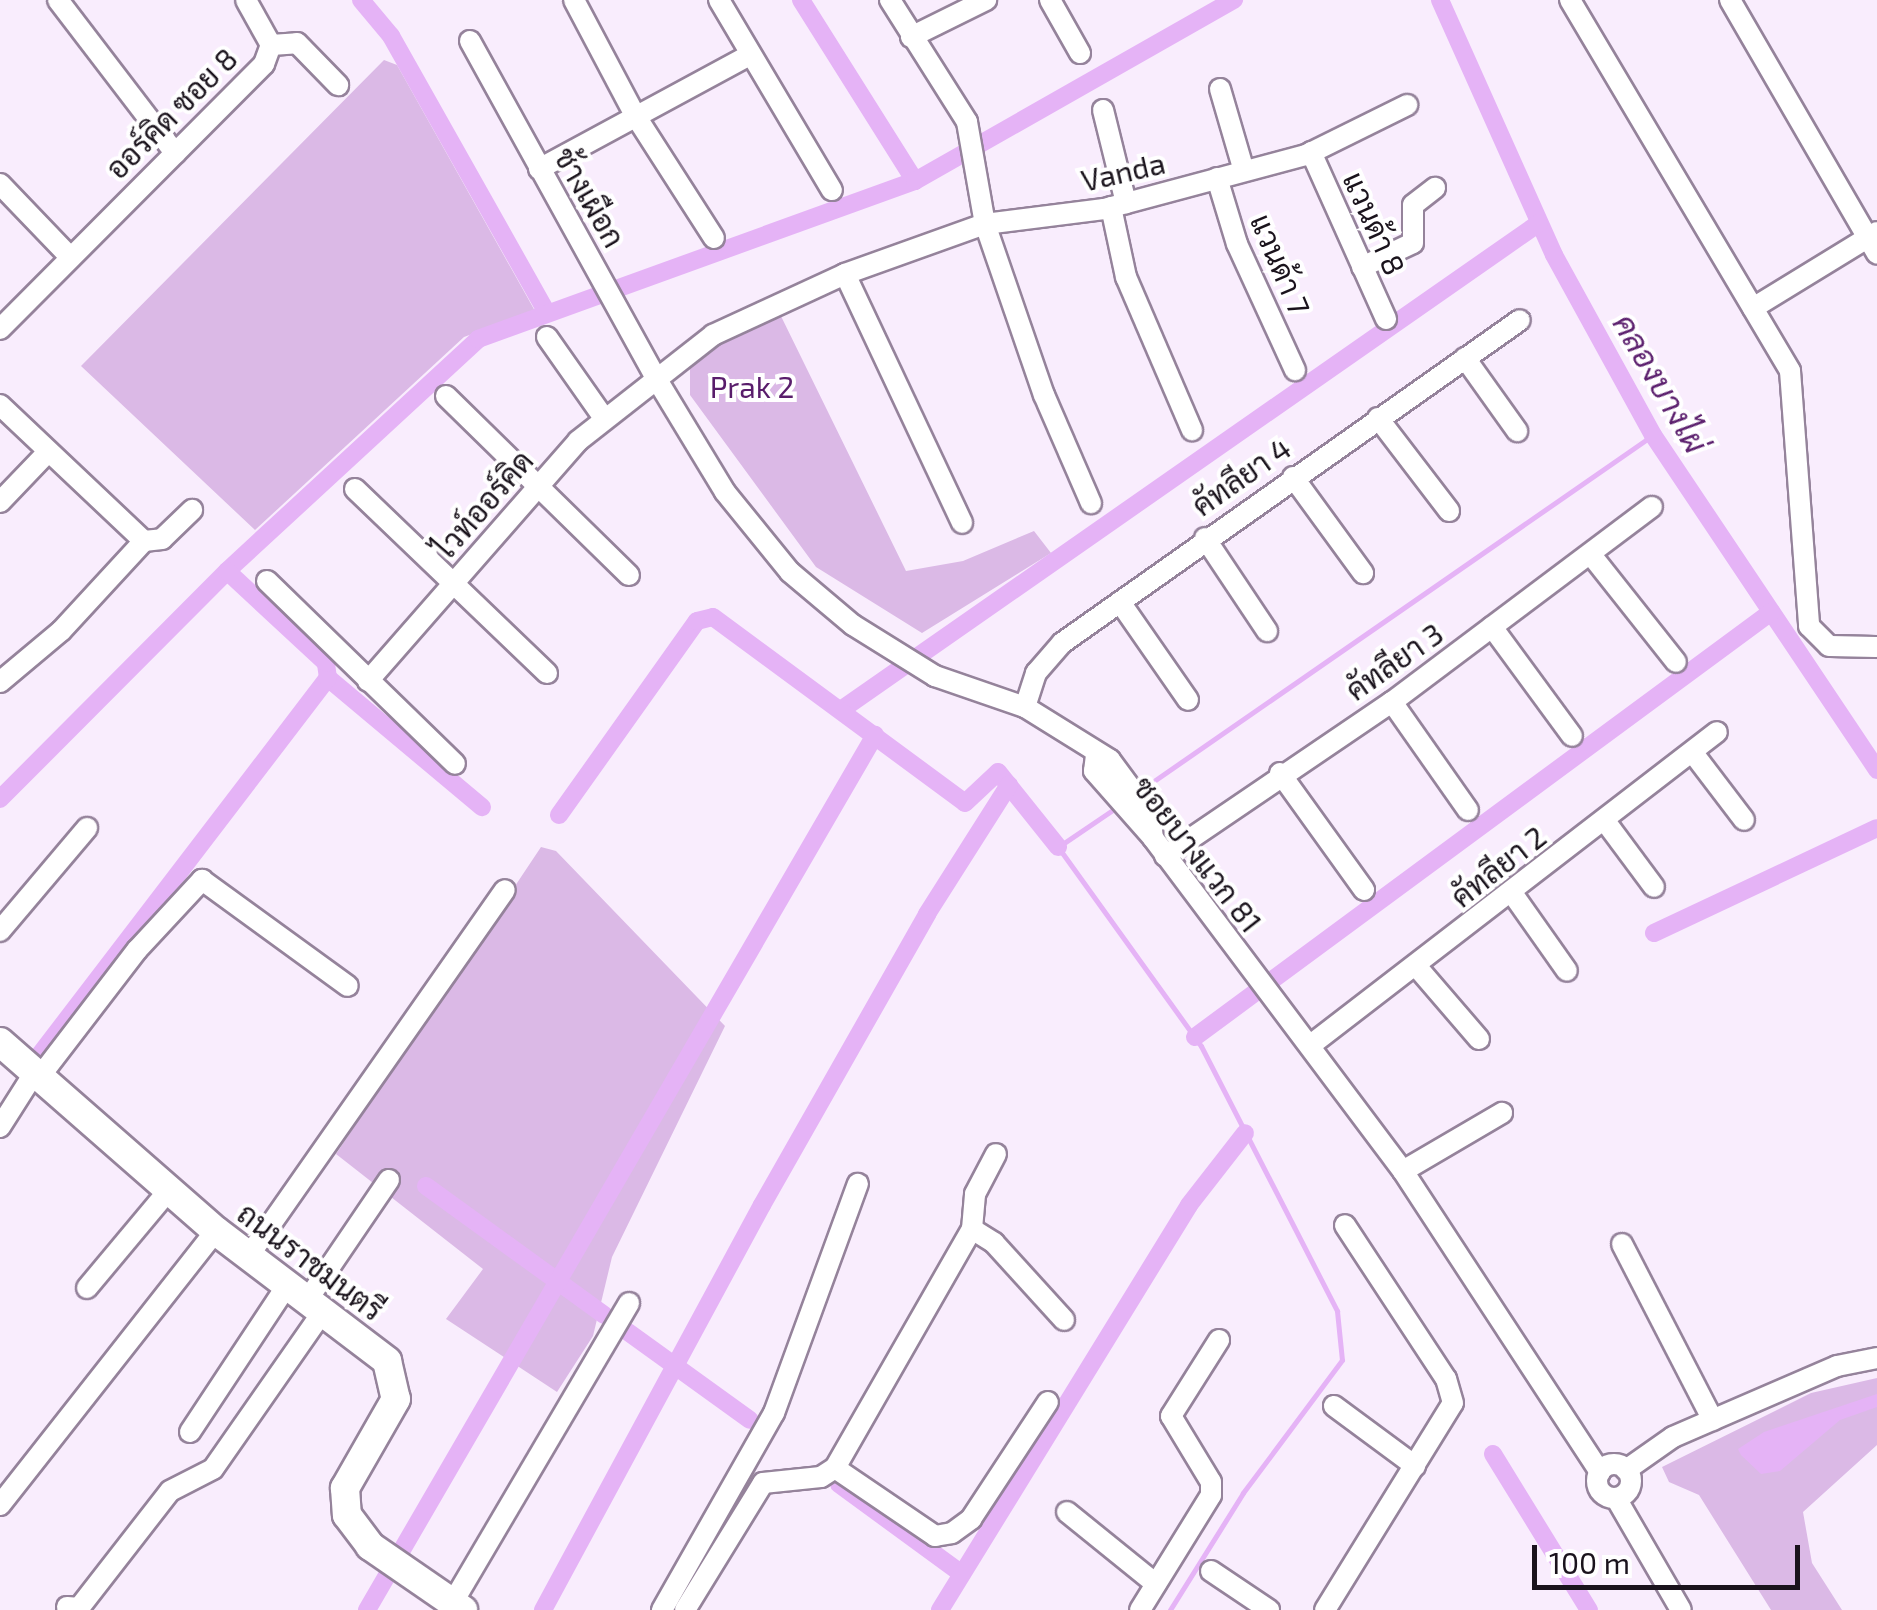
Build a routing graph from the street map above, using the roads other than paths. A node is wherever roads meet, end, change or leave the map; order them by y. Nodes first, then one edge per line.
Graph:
1 (58, 0) edge
2 (246, 0) edge
3 (574, 0) edge
4 (719, 0) edge
5 (890, 0) edge
6 (986, 0) edge
7 (1050, 0) edge
8 (1570, 0) edge
9 (1730, 0) edge
10 (911, 37) junction
11 (470, 41) dead end
12 (270, 46) junction
13 (1080, 53) dead end
14 (748, 56) junction
15 (338, 85) dead end
16 (1220, 89) dead end
17 (1407, 105) dead end
18 (1103, 110) dead end
19 (634, 115) junction
20 (1311, 152) junction
21 (175, 153) junction
22 (539, 169) junction
23 (1244, 172) junction
24 (1217, 178) junction
25 (0, 184) edge
26 (1435, 188) dead end
27 (832, 190) dead end
28 (1119, 205) junction
29 (984, 224) junction
30 (714, 238) dead end
31 (1875, 241) edge
32 (69, 256) junction
33 (1362, 267) junction
34 (846, 274) junction
35 (1753, 308) junction
36 (1386, 319) dead end
37 (1520, 320) dead end
38 (0, 329) edge
39 (547, 337) dead end
40 (1466, 358) junction
41 (1295, 370) dead end
42 (659, 383) junction
43 (446, 396) dead end
44 (0, 405) edge
45 (604, 418) junction
46 (1378, 418) junction
47 (1192, 430) dead end
48 (1517, 431) dead end
49 (48, 452) junction
50 (1293, 477) junction
51 (538, 485) junction
52 (355, 489) dead end
53 (0, 502) edge
54 (1090, 503) dead end
55 (1652, 507) dead end
56 (192, 510) dead end
57 (1449, 512) dead end
58 (962, 524) dead end
59 (1205, 538) junction
60 (144, 541) junction
61 (1592, 556) junction
62 (1363, 574) dead end
63 (629, 575) dead end
64 (267, 581) dead end
65 (453, 586) junction
66 (1120, 602) junction
67 (1492, 627) junction
68 (1268, 630) dead end
69 (1877, 647) edge
70 (1676, 662) dead end
71 (548, 674) dead end
72 (368, 681) junction
73 (0, 682) edge
74 (1188, 700) dead end
75 (1392, 702) junction
76 (1024, 707) junction
77 (1717, 732) dead end
78 (1572, 736) dead end
79 (1694, 752) junction
80 (455, 764) dead end
81 (1280, 773) junction
82 (1468, 810) dead end
83 (1606, 820) junction
84 (1744, 820) dead end
85 (87, 828) dead end
86 (1165, 856) junction
87 (1654, 887) dead end
88 (505, 890) dead end
89 (1364, 890) dead end
90 (1512, 893) junction
91 (0, 930) edge
92 (1416, 967) junction
93 (1567, 971) dead end
94 (348, 986) dead end
95 (1479, 1038) dead end
96 (0, 1042) edge
97 (1312, 1044) junction
98 (35, 1077) junction
99 (1502, 1114) dead end
100 (0, 1127) edge
101 (996, 1154) dead end
102 (1403, 1171) junction
103 (389, 1180) dead end
104 (858, 1184) dead end
105 (168, 1190) junction
106 (1345, 1226) dead end
107 (972, 1230) junction
108 (216, 1231) junction
109 (1622, 1244) dead end
110 (250, 1254) junction
111 (87, 1288) dead end
112 (307, 1298) junction
113 (628, 1302) dead end
114 (1064, 1320) dead end
115 (1219, 1340) dead end
116 (1877, 1358) edge
117 (1048, 1402) dead end
118 (1334, 1406) dead end
119 (1713, 1420) junction
120 (190, 1432) dead end
121 (1415, 1466) junction
122 (834, 1468) junction
123 (1626, 1470) junction
124 (1600, 1472) junction
125 (728, 1488) junction
126 (1616, 1498) junction
127 (748, 1501) junction
128 (0, 1506) edge
129 (1067, 1512) dead end
130 (1211, 1571) dead end
131 (1156, 1584) junction
132 (458, 1606) edge
133 (67, 1607) dead end
134 (662, 1610) edge
135 (685, 1610) edge
136 (1140, 1610) edge
137 (1269, 1610) edge
138 (1325, 1610) edge
139 (1681, 1610) edge

1 - 21 street
2 - 12 street, ออร์คิด ซอย 8
3 - 19 street
4 - 14 street
5 - 10 street
6 - 10 street
7 - 13 street
8 - 35 street
9 - 31 street
10 - 29 street
11 - 22 street, ช้างเผือก
12 - 15 street
12 - 21 street, ออร์คิด ซอย 8
14 - 19 street
14 - 27 street
16 - 23 street
17 - 20 street, Vanda
18 - 28 street
19 - 22 street
19 - 30 street
20 - 23 street, Vanda
20 - 33 street, แวนด้า 8
21 - 32 street, ออร์คิด ซอย 8
22 - 42 street, ช้างเผือก
23 - 24 street, Vanda
24 - 28 street, Vanda
24 - 41 street, แวนด้า 7
25 - 32 street
26 - 33 street
28 - 29 street, Vanda
28 - 47 street
29 - 34 street, Vanda
29 - 54 street
31 - 35 street
32 - 38 street, ออร์คิด ซอย 8
33 - 36 street, แวนด้า 8
34 - 42 street, Vanda
34 - 58 street
35 - 69 street
37 - 40 street, คัทลียา 4
39 - 45 street
40 - 46 street, คัทลียา 4
40 - 48 street
42 - 45 street, ไวท์ออร์คิด
42 - 76 street, ซอยบางแวก 81
43 - 51 street
44 - 49 street
45 - 51 street, ไวท์ออร์คิด
46 - 50 street, คัทลียา 4
46 - 57 street
49 - 53 street
49 - 60 street
50 - 59 street, คัทลียา 4
50 - 62 street
51 - 63 street
51 - 65 street, ไวท์ออร์คิด
52 - 65 street
55 - 61 street, คัทลียา 3
56 - 60 street
59 - 66 street, คัทลียา 4
59 - 68 street
60 - 73 street
61 - 67 street, คัทลียา 3
61 - 70 street
64 - 72 street
65 - 71 street
65 - 72 street, ไวท์ออร์คิด
66 - 74 street
66 - 76 street, คัทลียา 4
67 - 75 street, คัทลียา 3
67 - 78 street
72 - 80 street
75 - 81 street, คัทลียา 3
75 - 82 street
76 - 86 street, ซอยบางแวก 81
77 - 79 street, คัทลียา 2
79 - 83 street, คัทลียา 2
79 - 84 street
81 - 86 street, คัทลียา 3
81 - 89 street
83 - 87 street
83 - 90 street, คัทลียา 2
85 - 91 street
86 - 97 street, ซอยบางแวก 81
88 - 110 street
90 - 92 street, คัทลียา 2
90 - 93 street
92 - 95 street
92 - 97 street, คัทลียา 2
94 - 98 street
96 - 98 street, ถนนราชมนตรี
97 - 102 street, ซอยบางแวก 81
98 - 100 street
98 - 105 street, ถนนราชมนตรี
99 - 102 street
101 - 107 street
102 - 124 street, ซอยบางแวก 81
103 - 112 street
104 - 125 street
105 - 108 street, ถนนราชมนตรี
105 - 111 street
106 - 121 street
107 - 114 street
107 - 122 street
108 - 110 street, ถนนราชมนตรี
108 - 128 street
109 - 119 street
110 - 112 street, ถนนราชมนตรี
112 - 120 street
112 - 132 street, ถนนราชมนตรี
112 - 133 street
113 - 132 street
115 - 131 street
116 - 119 street
117 - 122 street
118 - 121 street
119 - 123 street
121 - 138 street
122 - 127 street
123 - 124 street
123 - 126 street
124 - 126 street
125 - 127 street
125 - 134 street
126 - 139 street
127 - 135 street
129 - 131 street
130 - 137 street
131 - 136 street

